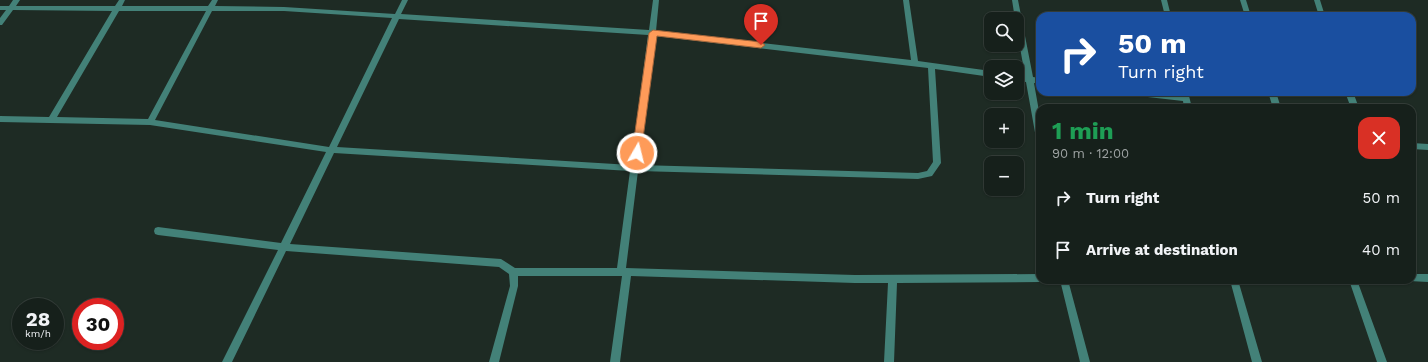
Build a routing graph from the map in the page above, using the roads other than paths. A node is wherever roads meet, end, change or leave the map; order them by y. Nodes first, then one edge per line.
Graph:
1 (17, 0) edge
2 (122, 0) edge
3 (214, 0) edge
4 (405, 0) edge
5 (656, 0) edge
6 (906, 0) edge
7 (1015, 0) edge
8 (1164, 0) edge
9 (1243, 0) edge
10 (1316, 0) edge
11 (0, 8) edge
12 (11, 8) junction
13 (117, 8) junction
14 (210, 8) junction
15 (1167, 12) edge
16 (1247, 12) edge
17 (1320, 12) edge
18 (397, 17) junction
19 (0, 23) edge
20 (653, 33) junction
21 (915, 63) junction
22 (931, 65) junction
23 (984, 73) edge
24 (1024, 79) edge
25 (1031, 80) junction
26 (1036, 81) edge
27 (1036, 112) edge
28 (0, 119) edge
29 (50, 120) junction
30 (150, 122) junction
31 (1416, 146) edge
32 (1428, 147) edge
33 (331, 150) junction
34 (635, 168) junction
35 (158, 231) dead end
36 (284, 246) junction
37 (513, 272) junction
38 (624, 272) junction
39 (1036, 278) edge
40 (1416, 278) edge
41 (1428, 278) edge
42 (893, 279) junction
43 (1065, 284) edge
44 (1235, 284) edge
45 (1354, 284) edge
46 (227, 362) edge
47 (494, 362) edge
48 (615, 362) edge
49 (889, 362) edge
50 (1085, 362) edge
51 (1257, 362) edge
52 (1382, 362) edge

1 - 12 street
2 - 13 street
3 - 14 street
4 - 18 street
5 - 20 street
6 - 21 street
7 - 25 street
8 - 15 street
9 - 16 street
10 - 17 street
11 - 12 street
12 - 13 street
12 - 19 street
13 - 14 street
13 - 29 street
14 - 18 street
14 - 30 street
18 - 20 street
18 - 33 street
20 - 21 street
20 - 34 street
21 - 22 street
22 - 23 street
22 - 34 street
24 - 25 street
25 - 26 street
25 - 27 street
28 - 29 street
29 - 30 street
30 - 33 street
31 - 32 street
33 - 34 street
33 - 36 street
34 - 38 street
35 - 36 street
36 - 37 street
36 - 46 street
37 - 38 street
37 - 47 street
38 - 42 street
38 - 48 street
39 - 42 street
40 - 41 street
42 - 49 street
43 - 50 street
44 - 51 street
45 - 52 street

